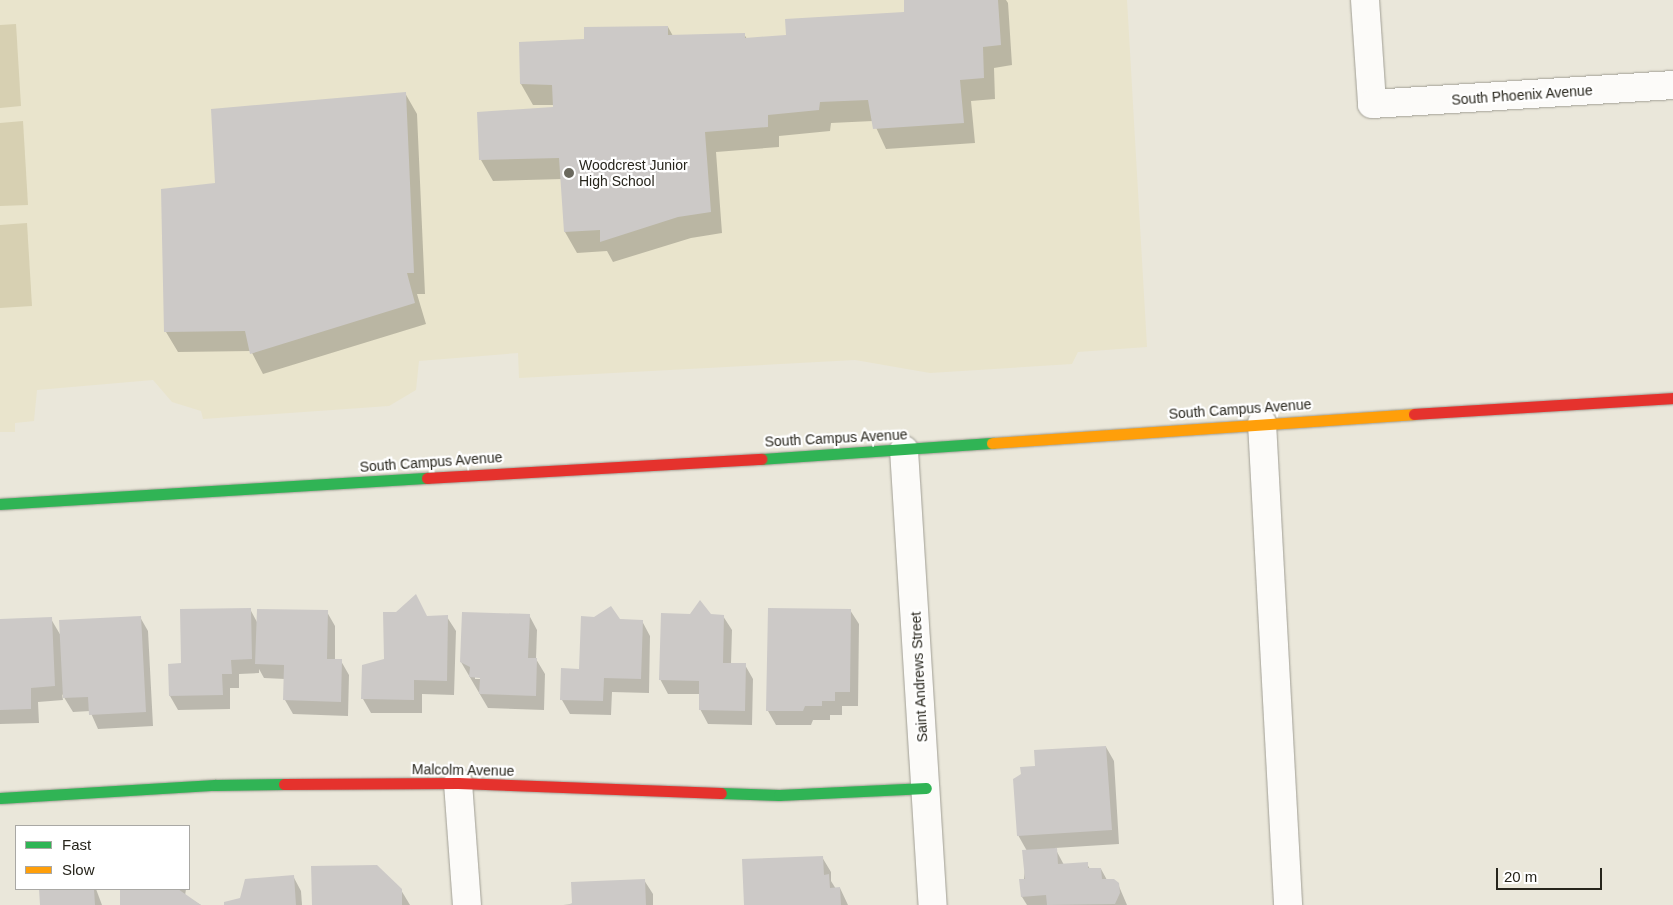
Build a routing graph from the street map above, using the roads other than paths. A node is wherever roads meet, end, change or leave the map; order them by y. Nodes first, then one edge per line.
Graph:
1 (1365, 0) edge
2 (1673, 85) edge
3 (1673, 398) edge
4 (1262, 423) junction
5 (904, 450) junction
6 (0, 504) edge
7 (458, 784) junction
8 (926, 788) junction
9 (0, 798) edge
10 (467, 905) edge
11 (933, 905) edge
12 (1288, 905) edge

1 - 2 street, South Phoenix Avenue
3 - 4 street, South Campus Avenue
4 - 5 street, South Campus Avenue
4 - 12 street
5 - 6 street, South Campus Avenue
5 - 8 street, Saint Andrews Street
7 - 8 street, Malcolm Avenue
7 - 9 street, Malcolm Avenue
7 - 10 street
8 - 11 street, Saint Andrews Street

